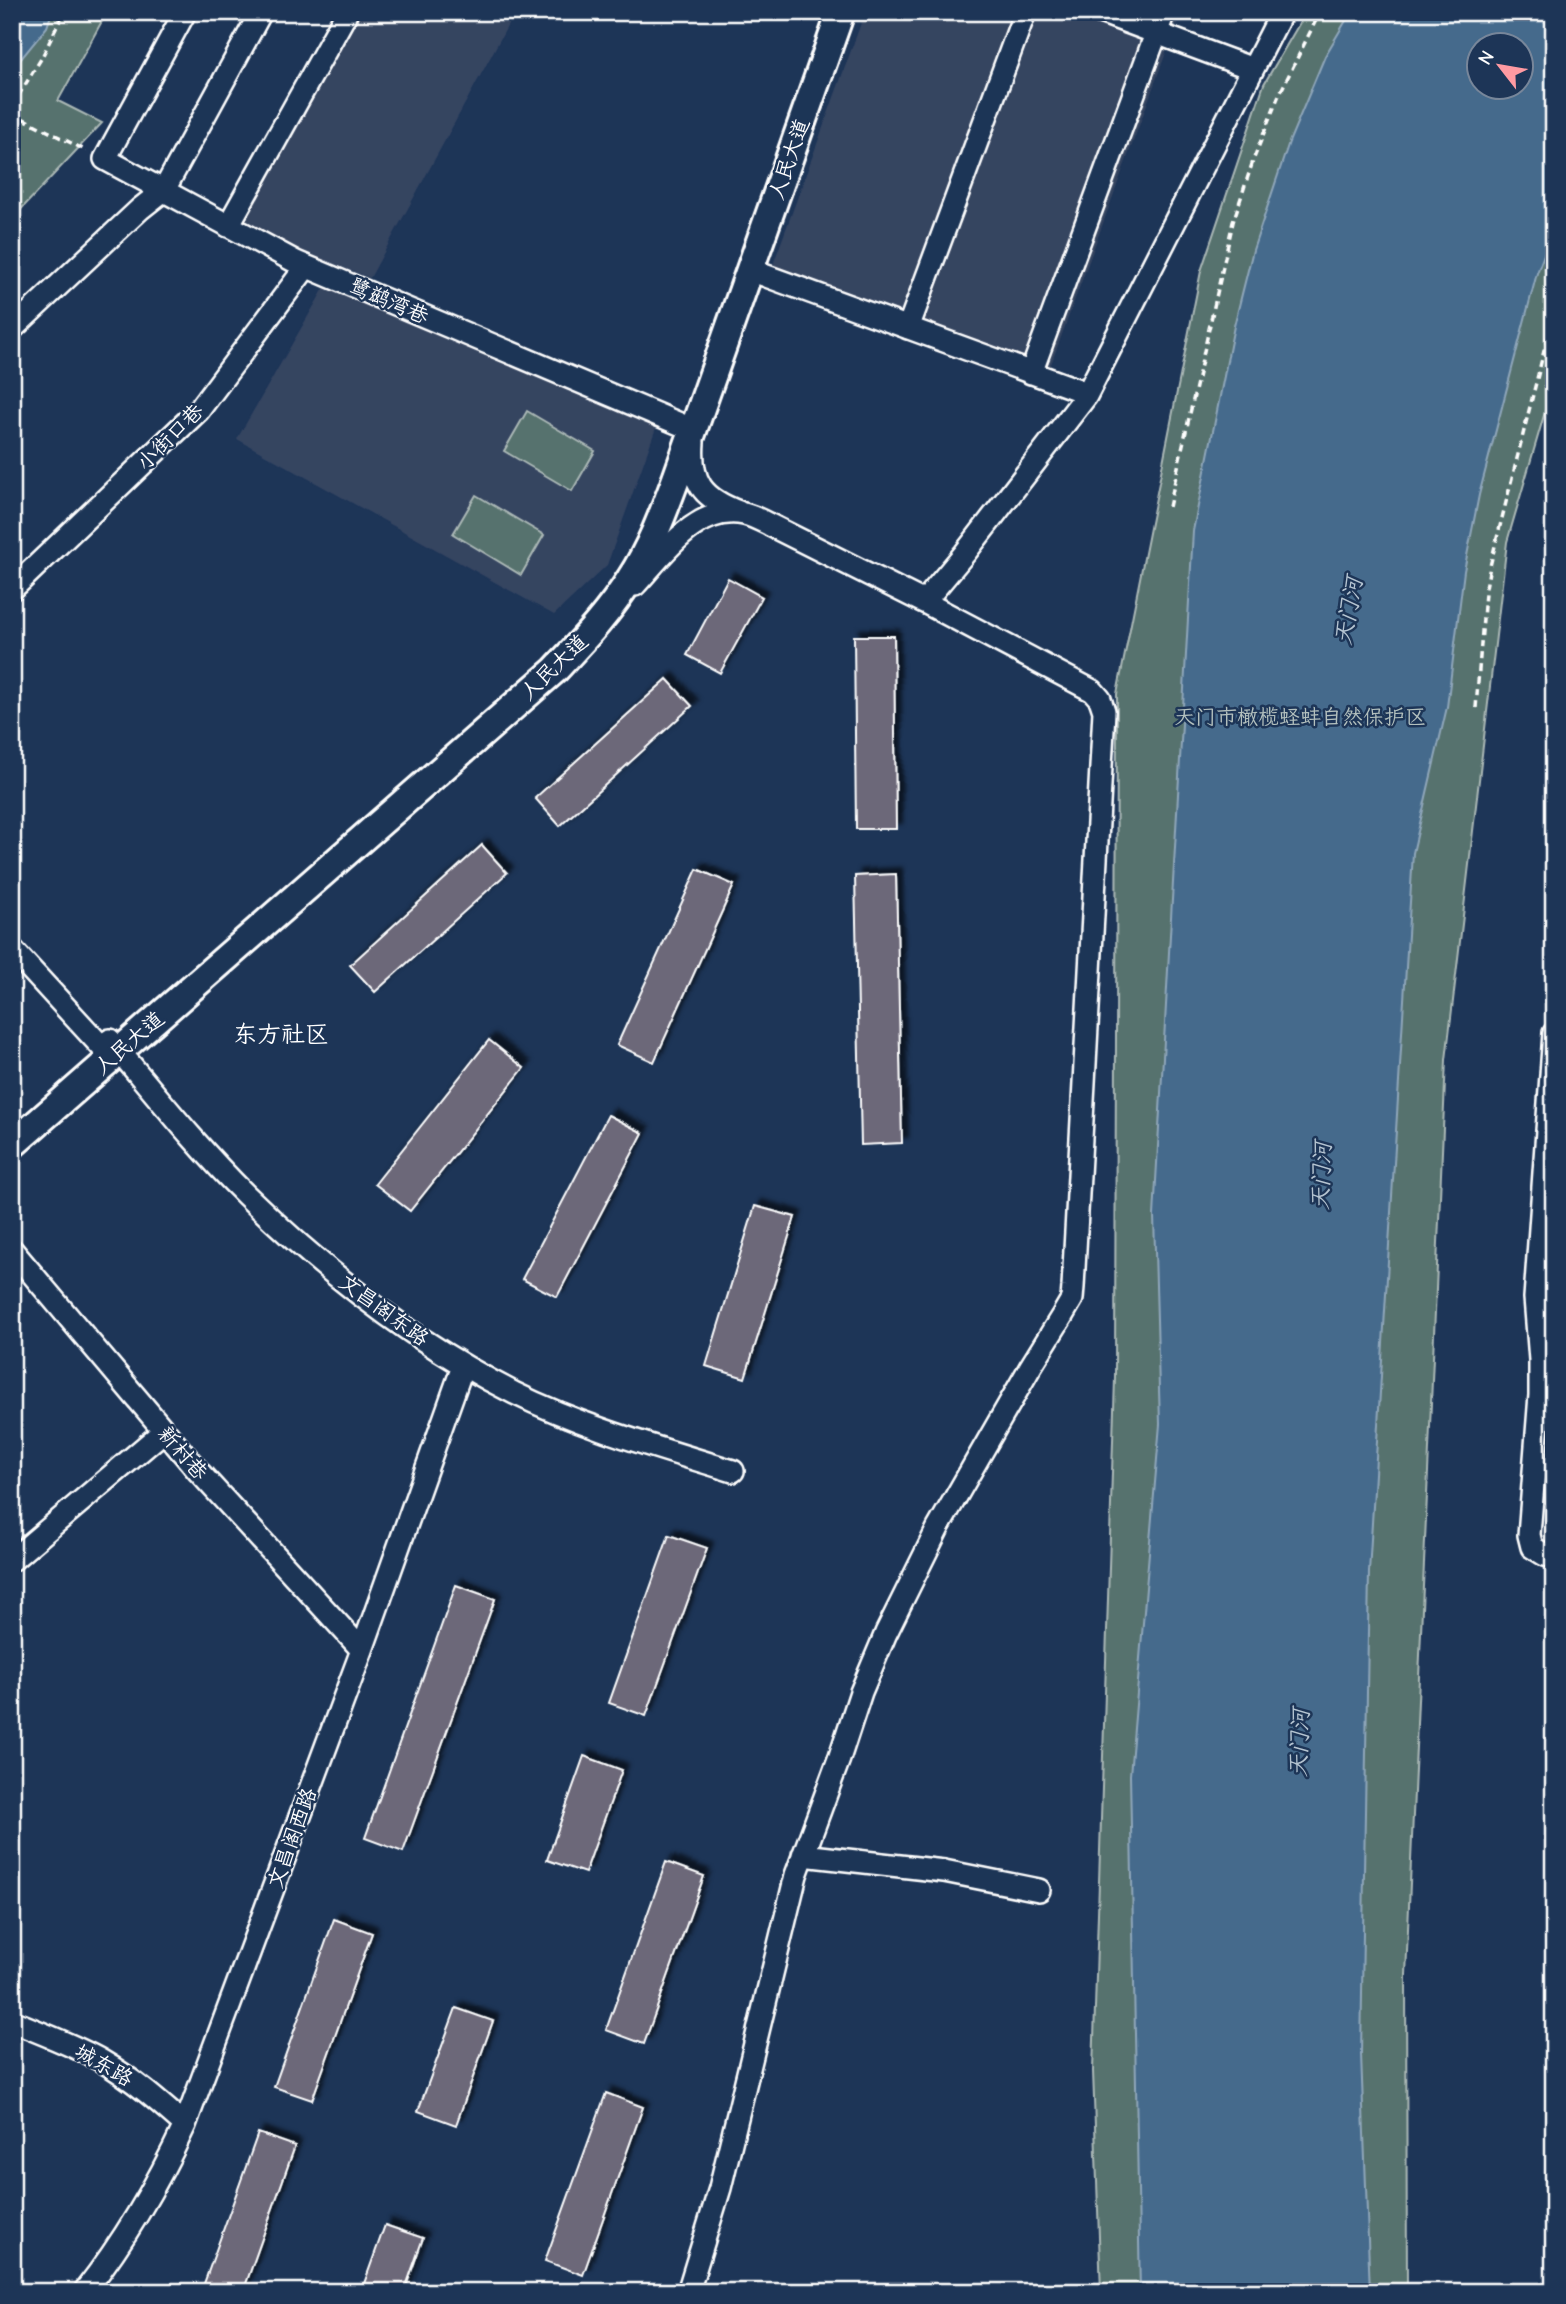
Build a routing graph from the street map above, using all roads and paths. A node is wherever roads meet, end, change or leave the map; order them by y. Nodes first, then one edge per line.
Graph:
1 (64, 12) edge
2 (185, 12) edge
3 (261, 12) edge
4 (347, 12) edge
5 (827, 12) edge
6 (841, 12) edge
7 (1025, 12) edge
8 (1100, 12) edge
9 (1164, 12) edge
10 (1282, 12) edge
11 (1320, 12) edge
12 (1156, 33) junction
13 (1254, 69) junction
14 (12, 106) edge
15 (12, 113) edge
16 (105, 159) junction
17 (163, 190) junction
18 (228, 226) junction
19 (306, 267) junction
20 (750, 270) junction
21 (1554, 312) edge
22 (908, 328) junction
23 (12, 329) edge
24 (1031, 373) junction
25 (1087, 393) junction
26 (688, 428) junction
27 (1169, 507) dead end
28 (744, 514) junction
29 (12, 589) edge
30 (924, 602) junction
31 (598, 624) junction
32 (1476, 708) dead end
33 (12, 949) edge
34 (1554, 1033) edge
35 (111, 1049) junction
36 (12, 1124) edge
37 (12, 1145) edge
38 (12, 1250) edge
39 (1545, 1329) edge
40 (463, 1366) junction
41 (164, 1431) junction
42 (733, 1471) dead end
43 (1554, 1557) edge
44 (12, 1560) edge
45 (362, 1650) junction
46 (803, 1855) junction
47 (1039, 1890) dead end
48 (12, 2021) edge
49 (185, 2125) junction
50 (94, 2287) edge
51 (688, 2292) edge

1 - 14 path
2 - 16 street
3 - 17 street
4 - 18 street
5 - 26 main road, 人民大道
6 - 20 main road, 人民大道
7 - 22 street
8 - 12 street
9 - 12 street
10 - 13 street
11 - 27 path
12 - 13 street
12 - 24 street
13 - 25 street
15 - 16 path
16 - 17 street, 鹭鹚湾巷
17 - 18 street, 鹭鹚湾巷
17 - 23 street
18 - 19 street, 鹭鹚湾巷
19 - 26 street, 鹭鹚湾巷
19 - 29 street, 小街口巷
20 - 22 street
20 - 26 main road, 人民大道
21 - 32 path
22 - 24 street
24 - 25 street
25 - 30 street
26 - 28 street
26 - 31 main road, 人民大道
26 - 35 main road, 人民大道
28 - 30 street
28 - 31 street
30 - 46 street
31 - 35 main road, 人民大道
33 - 35 street, 文昌阁东路
34 - 39 street
35 - 36 main road, 人民大道
35 - 37 main road, 人民大道
35 - 40 street, 文昌阁东路
38 - 41 street, 新村巷
39 - 43 street
40 - 42 street, 文昌阁东路
40 - 45 street, 文昌阁西路
41 - 44 street
41 - 45 street, 新村巷
45 - 49 street, 文昌阁西路
46 - 47 street
46 - 51 street
48 - 49 street, 城东路
49 - 50 street, 文昌阁西路

